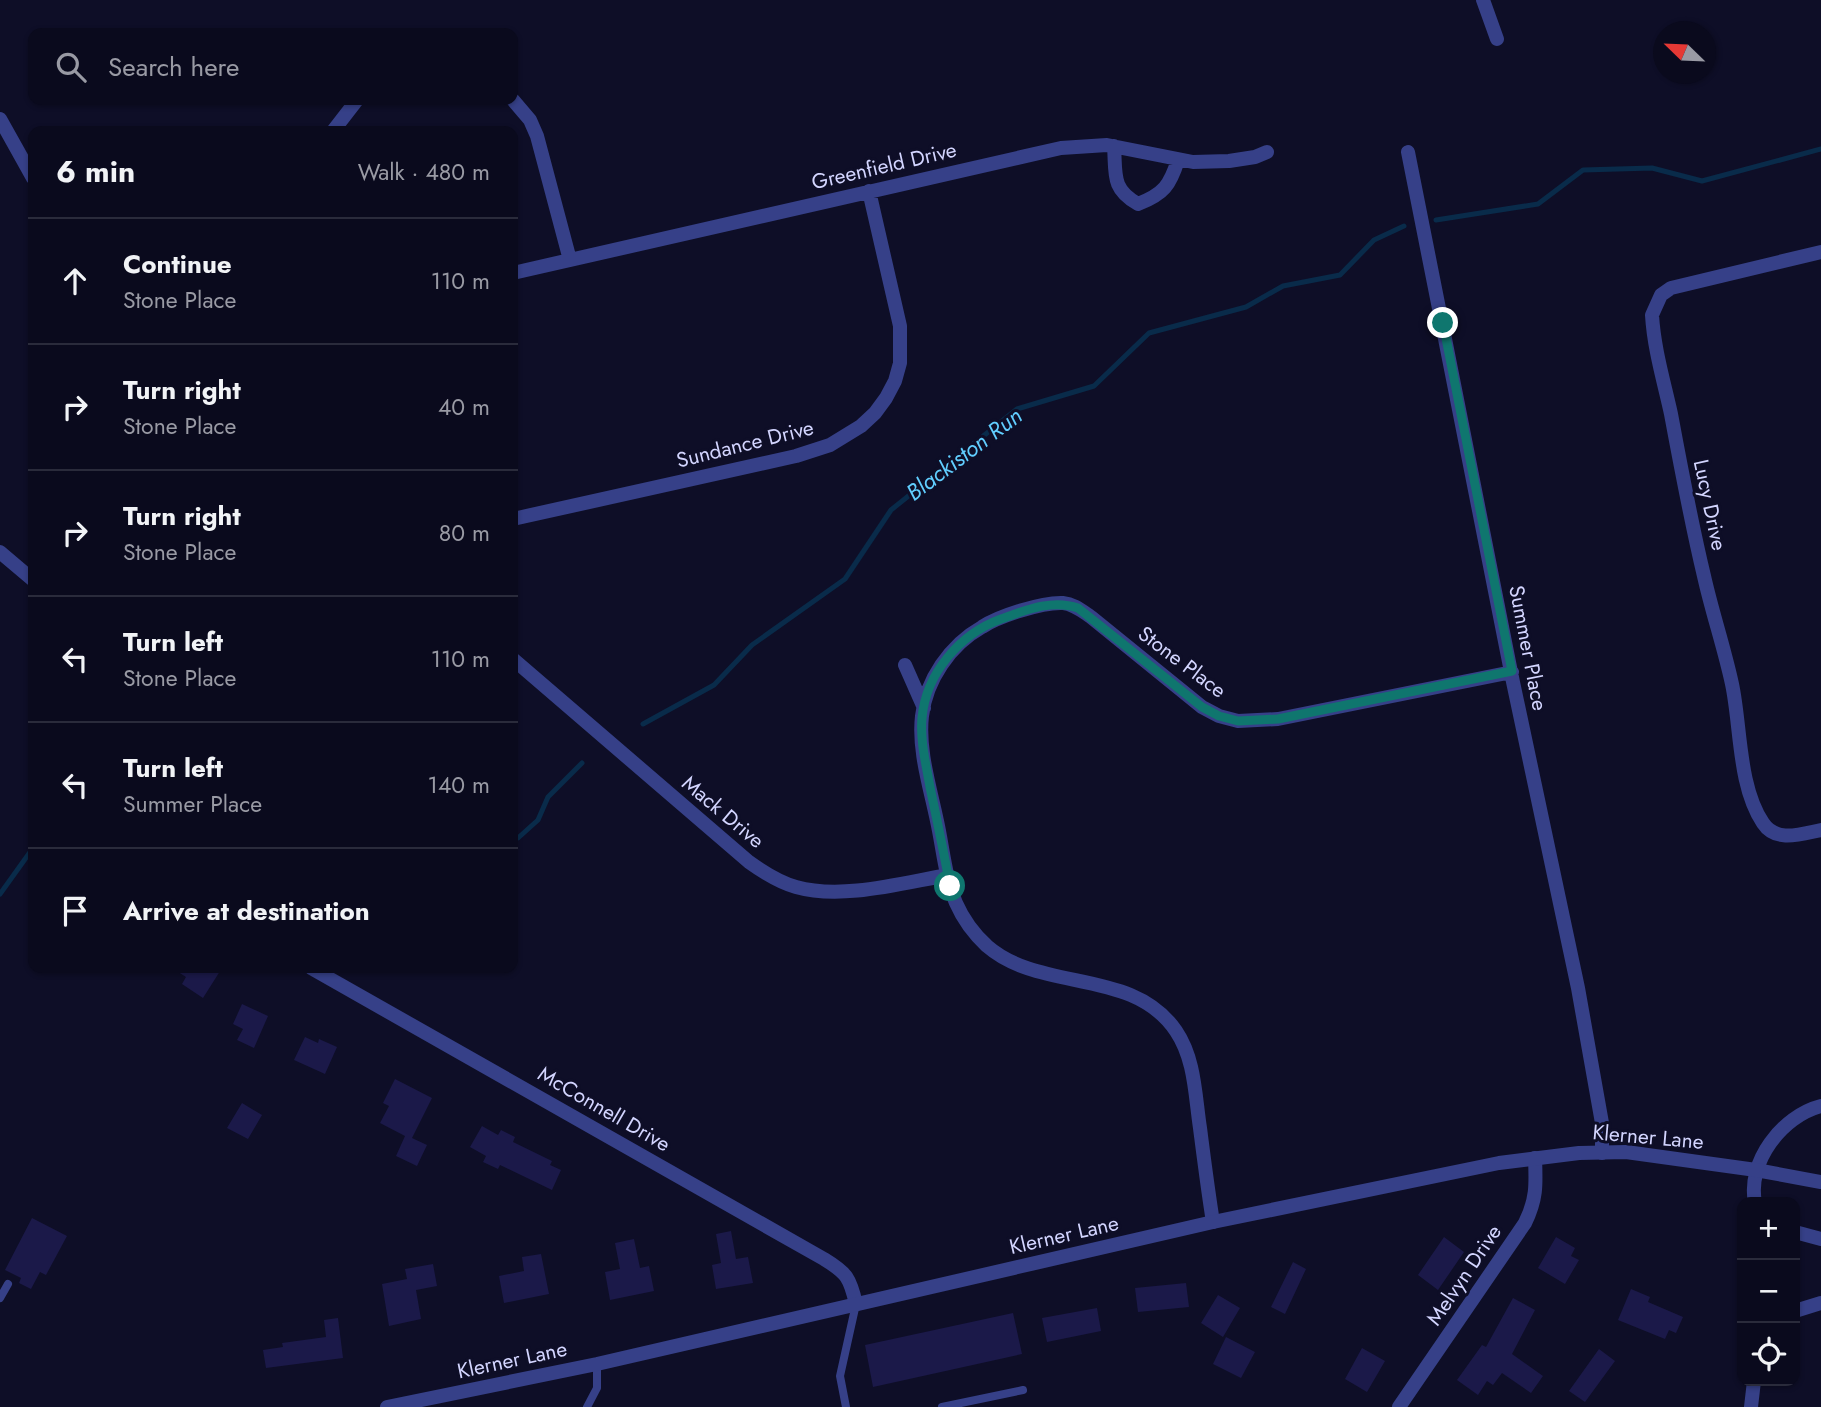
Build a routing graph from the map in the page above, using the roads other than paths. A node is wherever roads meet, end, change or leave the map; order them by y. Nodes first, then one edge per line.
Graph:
1 (1483, 0) edge
2 (1497, 39) dead end
3 (353, 105) edge
4 (517, 105) edge
5 (0, 119) edge
6 (337, 126) edge
7 (1114, 146) junction
8 (1267, 152) dead end
9 (1408, 152) dead end
10 (1178, 159) junction
11 (28, 169) edge
12 (869, 191) junction
13 (1821, 252) edge
14 (570, 260) junction
15 (518, 272) edge
16 (518, 518) edge
17 (0, 552) edge
18 (28, 576) edge
19 (518, 663) edge
20 (905, 665) dead end
21 (1512, 671) junction
22 (924, 708) junction
23 (1821, 830) edge
24 (948, 875) junction
25 (320, 973) edge
26 (1821, 1106) edge
27 (1602, 1153) junction
28 (1535, 1157) junction
29 (1756, 1170) junction
30 (1821, 1182) edge
31 (1754, 1197) edge
32 (1213, 1222) junction
33 (1800, 1233) edge
34 (1821, 1239) edge
35 (8, 1284) dead end
36 (0, 1298) edge
37 (1821, 1303) edge
38 (856, 1304) junction
39 (1800, 1309) edge
40 (597, 1364) junction
41 (1753, 1386) edge
42 (1023, 1390) dead end
43 (387, 1407) edge
44 (587, 1407) edge
45 (846, 1407) edge
46 (942, 1407) edge
47 (1399, 1407) edge
48 (1751, 1407) edge

1 - 2 street
3 - 6 street
4 - 14 street
5 - 11 street
7 - 10 street, Greenfield Drive
7 - 10 street
7 - 12 street, Greenfield Drive
8 - 10 street, Greenfield Drive
9 - 21 street, Summer Place
12 - 14 street, Greenfield Drive
12 - 16 street, Sundance Drive
13 - 23 street, Lucy Drive
14 - 15 street, Greenfield Drive
17 - 18 street
19 - 24 street, Mack Drive
20 - 22 street, Stone Place
21 - 22 street, Stone Place
21 - 27 street, Summer Place
22 - 24 street, Stone Place
24 - 32 street, Stone Place
25 - 38 street, McConnell Drive
26 - 29 street
27 - 28 street, Klerner Lane
27 - 29 street, Klerner Lane
28 - 32 street, Klerner Lane
28 - 47 street, Melvyn Drive
29 - 30 street, Klerner Lane
29 - 31 street
32 - 38 street, Klerner Lane
33 - 34 street
35 - 36 lane
37 - 39 street
38 - 40 street, Klerner Lane
38 - 45 lane
40 - 43 street, Klerner Lane
40 - 44 lane
41 - 48 street
42 - 46 lane

